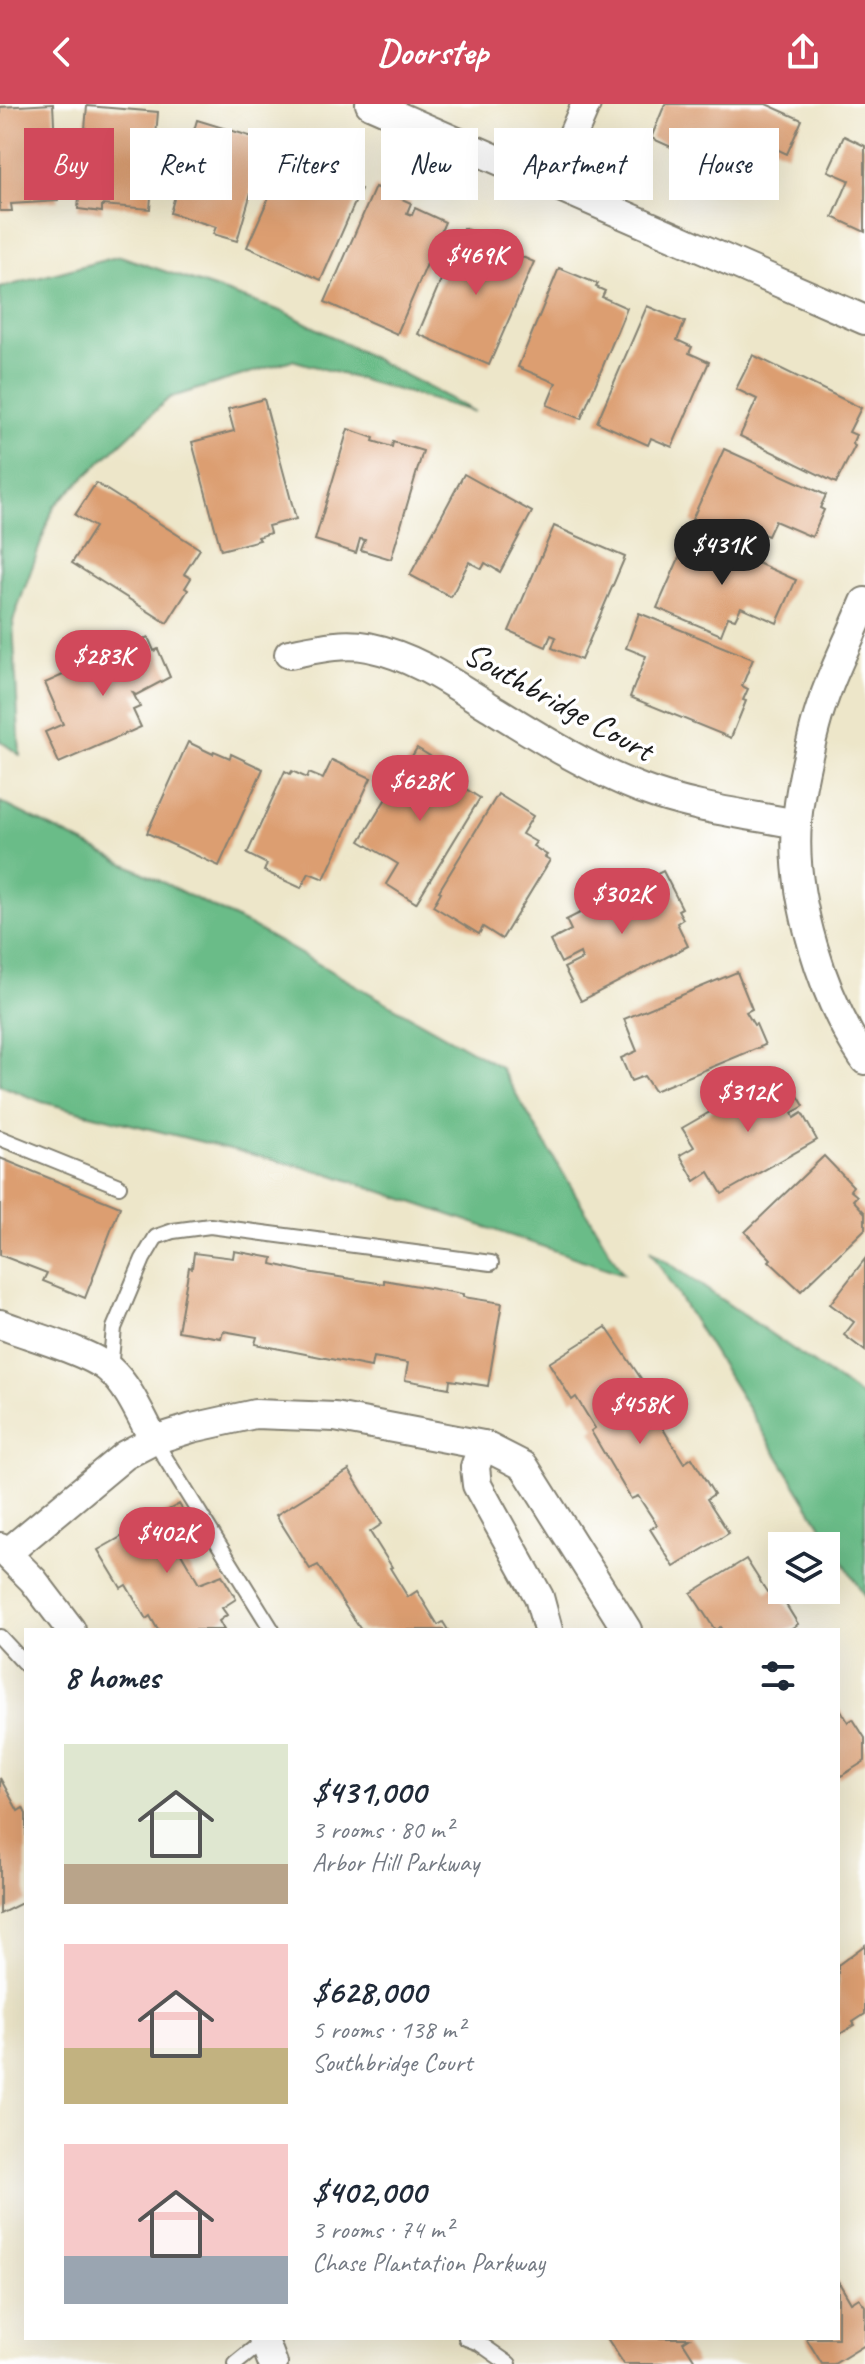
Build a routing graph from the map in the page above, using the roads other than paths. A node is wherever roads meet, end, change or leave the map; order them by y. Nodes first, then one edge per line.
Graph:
1 (370, 104) edge
2 (586, 104) edge
3 (576, 128) edge
4 (494, 158) edge
5 (591, 200) edge
6 (865, 320) edge
7 (865, 602) edge
8 (289, 654) dead end
9 (797, 824) junction
10 (865, 1060) edge
11 (0, 1138) edge
12 (119, 1186) dead end
13 (491, 1263) dead end
14 (0, 1324) edge
15 (110, 1370) junction
16 (154, 1440) junction
17 (483, 1445) junction
18 (3, 1550) edge
19 (69, 1628) edge
20 (271, 1628) edge
21 (547, 1628) edge
22 (626, 1628) edge
23 (0, 1637) edge
24 (24, 1663) edge
25 (471, 2340) edge
26 (266, 2345) edge
27 (235, 2364) edge
28 (509, 2364) edge

1 - 4 street
2 - 3 street
5 - 6 street
7 - 9 street
8 - 9 street, Southbridge Court
9 - 10 street
11 - 12 lane
13 - 15 lane
14 - 15 street
15 - 16 street
16 - 17 street
16 - 18 street
16 - 20 lane
17 - 21 street
17 - 22 street
18 - 19 street
23 - 24 lane
25 - 28 lane
26 - 27 lane

